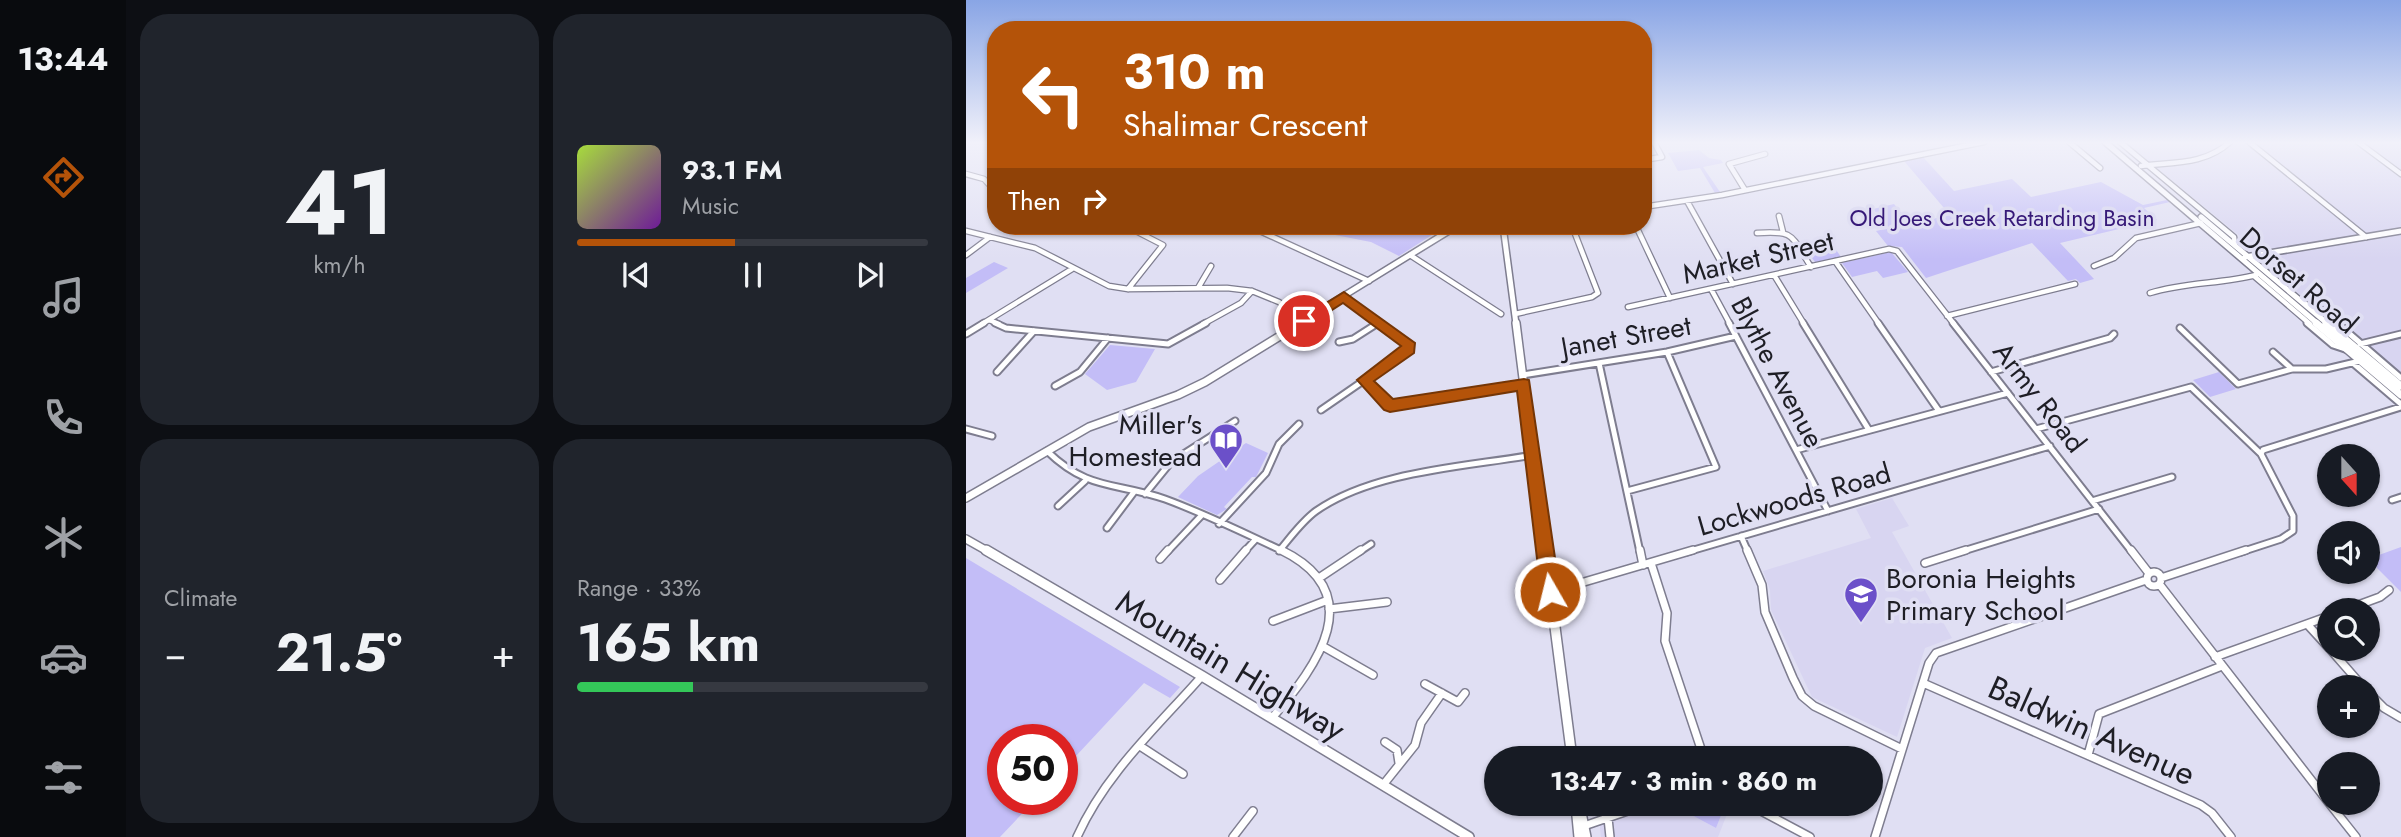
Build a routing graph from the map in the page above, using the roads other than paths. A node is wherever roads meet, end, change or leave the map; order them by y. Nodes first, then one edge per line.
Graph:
1 (1739, 181) edge
2 (1790, 181) edge
3 (2151, 181) edge
4 (2162, 181) edge
5 (2297, 181) edge
6 (1745, 190) junction
7 (1687, 201) junction
8 (1652, 206) edge
9 (1779, 216) dead end
10 (2201, 223) junction
11 (966, 231) edge
12 (2401, 231) edge
13 (1783, 232) junction
14 (1757, 233) dead end
15 (1144, 235) edge
16 (1268, 235) edge
17 (1442, 235) edge
18 (1504, 235) edge
19 (1575, 235) edge
20 (1640, 235) edge
21 (990, 237) junction
22 (2366, 237) junction
23 (1897, 251) joint
24 (966, 255) edge
25 (1410, 255) junction
26 (2244, 257) junction
27 (1835, 261) junction
28 (1210, 266) dead end
29 (2094, 266) dead end
30 (1811, 267) junction
31 (1072, 269) junction
32 (1774, 275) junction
33 (2257, 275) junction
34 (1368, 281) junction
35 (1733, 284) junction
36 (2075, 284) dead end
37 (1198, 288) junction
38 (1128, 289) junction
39 (1711, 289) junction
40 (1252, 291) junction
41 (2150, 293) dead end
42 (1344, 297) junction
43 (1670, 298) junction
44 (2302, 306) junction
45 (1628, 307) dead end
46 (1502, 314) dead end
47 (1515, 314) junction
48 (1947, 316) junction
49 (989, 320) junction
50 (1304, 321) junction
51 (1379, 322) junction
52 (2180, 328) dead end
53 (1034, 331) junction
54 (966, 334) edge
55 (2114, 334) dead end
56 (2401, 334) edge
57 (1736, 336) junction
58 (1108, 338) junction
59 (1339, 342) dead end
60 (2360, 344) junction
61 (2348, 350) junction
62 (1667, 352) junction
63 (2273, 352) dead end
64 (2360, 361) junction
65 (1599, 363) junction
66 (2353, 363) junction
67 (2292, 369) junction
68 (997, 372) dead end
69 (1991, 372) junction
70 (2401, 378) edge
71 (1364, 380) junction
72 (1523, 380) junction
73 (1055, 386) dead end
74 (2401, 386) edge
75 (2008, 393) junction
76 (2401, 395) edge
77 (2401, 406) edge
78 (1321, 410) dead end
79 (1939, 411) junction
80 (1235, 421) dead end
81 (1299, 424) dead end
82 (966, 429) edge
83 (2036, 429) junction
84 (1869, 430) junction
85 (992, 436) dead end
86 (2050, 446) junction
87 (1796, 450) junction
88 (1047, 451) junction
89 (2261, 454) junction
90 (1533, 455) junction
91 (2172, 477) dead end
92 (1085, 481) junction
93 (1627, 491) junction
94 (1134, 492) junction
95 (1145, 494) junction
96 (2401, 497) edge
97 (966, 499) edge
98 (2392, 500) dead end
99 (2092, 501) junction
100 (1058, 506) dead end
101 (2099, 509) junction
102 (1828, 511) junction
103 (1201, 516) junction
104 (1219, 524) junction
105 (1107, 528) dead end
106 (1741, 536) junction
107 (966, 539) edge
108 (1255, 540) junction
109 (1371, 544) dead end
110 (1279, 551) junction
111 (1160, 559) dead end
112 (1924, 563) dead end
113 (1647, 564) junction
114 (2147, 576) junction
115 (1319, 578) junction
116 (1220, 580) dead end
117 (2160, 581) junction
118 (2389, 590) dead end
119 (1550, 592) junction
120 (2377, 598) edge
121 (1328, 600) junction
122 (1388, 602) dead end
123 (1329, 609) junction
124 (2317, 620) edge
125 (1273, 621) dead end
126 (2308, 624) junction
127 (2317, 634) edge
128 (1324, 647) junction
129 (2215, 657) junction
130 (2340, 661) edge
131 (2222, 666) junction
132 (1373, 675) dead end
133 (2353, 675) edge
134 (1202, 676) junction
135 (1923, 682) junction
136 (1425, 684) dead end
137 (1442, 693) junction
138 (1465, 693) dead end
139 (2380, 704) edge
140 (2401, 718) edge
141 (1271, 719) junction
142 (1385, 742) dead end
143 (1140, 746) junction
144 (1570, 746) edge
145 (1700, 746) edge
146 (1902, 749) junction
147 (2088, 755) junction
148 (1399, 764) junction
149 (1183, 774) dead end
150 (1383, 785) junction
151 (2317, 788) edge
152 (1253, 811) dead end
153 (2339, 815) edge
154 (1614, 816) edge
155 (1771, 816) edge
156 (1608, 818) junction
157 (1582, 832) edge
158 (1077, 837) edge
159 (1233, 837) edge
160 (1469, 837) edge
161 (1611, 837) edge
162 (1811, 837) edge
163 (1875, 837) edge
164 (2231, 837) edge
165 (2356, 837) edge

1 - 6 street
2 - 6 street
3 - 10 main road, Dorset Road
4 - 26 main road, Dorset Road
5 - 22 street
6 - 7 street
7 - 8 street
7 - 35 street
9 - 13 street
10 - 26 main road, Dorset Road
10 - 29 street
11 - 21 street
12 - 22 main road
13 - 14 street
13 - 30 street
15 - 38 street
16 - 34 street
17 - 25 main road
18 - 47 main road
19 - 47 street
20 - 43 street
21 - 24 street
21 - 31 street
22 - 26 main road
23 - 27 street, Market Street
23 - 48 street, Army Road
25 - 34 main road
25 - 46 street
26 - 33 main road, Dorset Road
26 - 44 main road, Dorset Road
27 - 30 street, Market Street
27 - 79 street
28 - 37 street
30 - 32 street, Market Street
31 - 38 street
31 - 49 street
32 - 35 street, Market Street
32 - 84 street
33 - 41 street
33 - 44 main road, Dorset Road
33 - 61 street
34 - 42 main road
35 - 39 street, Market Street
36 - 48 street
37 - 38 street
37 - 40 street
39 - 43 street, Market Street
39 - 57 street, Blythe Avenue
40 - 50 street
40 - 58 street
42 - 50 main road
42 - 51 street
43 - 45 street, Market Street
44 - 60 street
44 - 61 main road, Dorset Road
44 - 74 main road, Dorset Road
47 - 72 main road
48 - 69 street, Army Road
49 - 53 street
49 - 54 street
50 - 88 main road
51 - 59 street
51 - 71 street
52 - 67 street
53 - 58 street
53 - 68 street
55 - 69 street
56 - 60 street
57 - 62 street, Janet Street
57 - 87 street, Blythe Avenue
58 - 73 street
60 - 70 street
61 - 64 main road, Dorset Road
62 - 65 street, Janet Street
62 - 93 street
63 - 67 street
64 - 66 street
64 - 76 main road, Dorset Road
65 - 72 street, Janet Street
65 - 93 street
66 - 67 street
66 - 77 street
69 - 75 street, Army Road
71 - 72 street, Janet Street
71 - 78 street
72 - 90 main road
75 - 79 street
75 - 83 street, Army Road
77 - 89 street
79 - 84 street
80 - 95 street
81 - 104 street
82 - 85 street
83 - 86 street, Army Road
83 - 89 street
84 - 87 street
86 - 99 street, Army Road
86 - 102 street, Lockwoods Road
87 - 102 street, Blythe Avenue
88 - 92 street
88 - 97 main road
89 - 117 street
90 - 110 street
90 - 119 main road
91 - 99 street
92 - 94 street
92 - 100 street
93 - 113 street
94 - 95 street
94 - 105 street
95 - 103 street
96 - 98 street
99 - 101 street, Army Road
101 - 112 street
101 - 114 street, Army Road
102 - 106 street, Lockwoods Road
103 - 104 street
103 - 111 street
104 - 108 street
106 - 113 street, Lockwoods Road
106 - 146 street
107 - 134 main road, Mountain Highway
108 - 110 street
108 - 116 street
109 - 115 street
110 - 115 street
113 - 119 street, Lockwoods Road
113 - 145 street
114 - 117 street
114 - 117 street
114 - 135 street
115 - 121 street
117 - 129 street
118 - 120 street
119 - 144 main road
121 - 123 street
121 - 125 street
122 - 123 street
123 - 128 street
124 - 126 street
126 - 127 street
126 - 129 street
128 - 132 street
128 - 141 street
129 - 131 street
130 - 133 street
131 - 147 street
131 - 151 street
134 - 141 main road, Mountain Highway
134 - 143 street
135 - 146 street
135 - 147 street, Baldwin Avenue
136 - 137 street
137 - 138 street
137 - 148 street
139 - 140 street
141 - 150 main road, Mountain Highway
142 - 148 street
143 - 149 street
143 - 158 street
146 - 163 street
147 - 164 street, Baldwin Avenue
148 - 150 street
150 - 160 main road, Mountain Highway
152 - 159 street
153 - 165 street
154 - 156 street
155 - 162 street
156 - 157 street
156 - 161 street

